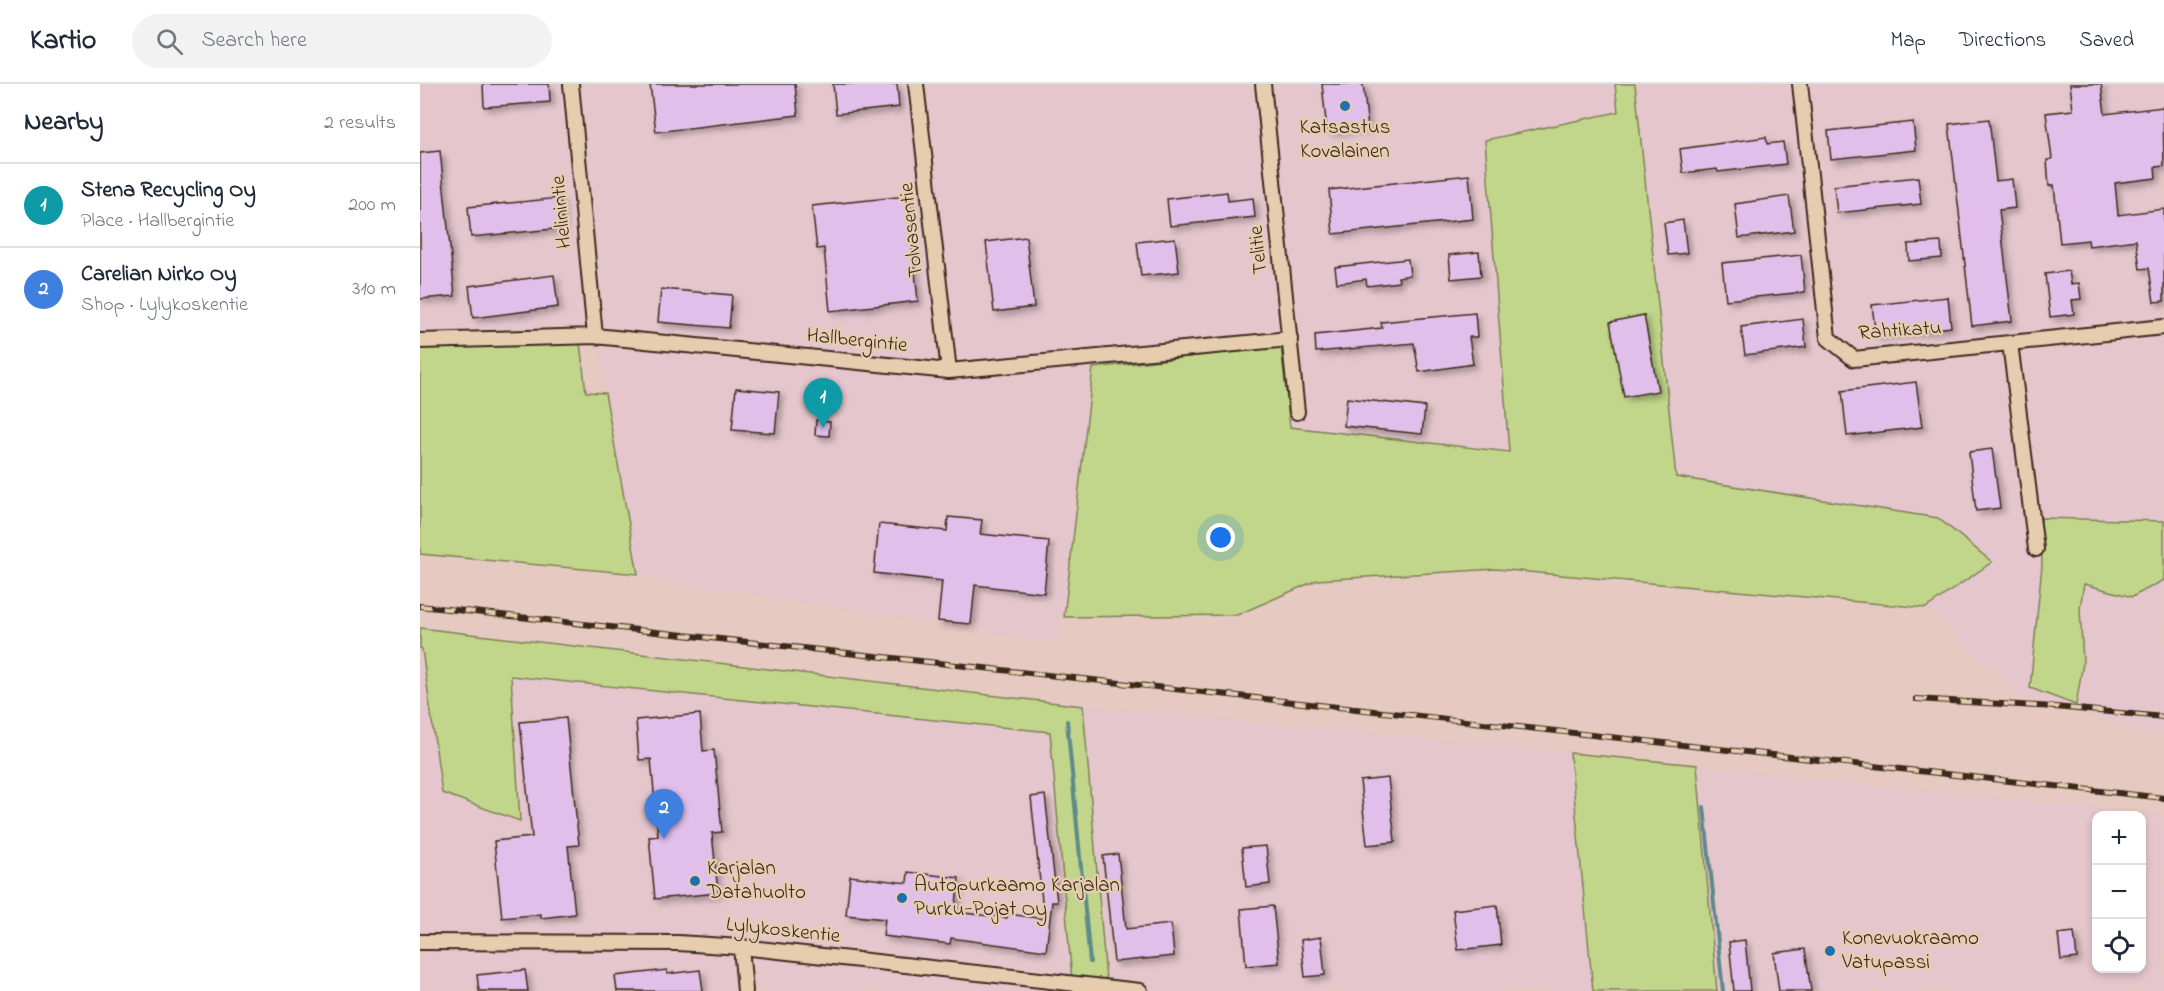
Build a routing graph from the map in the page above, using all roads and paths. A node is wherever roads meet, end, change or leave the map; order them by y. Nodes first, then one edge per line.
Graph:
1 (571, 84) edge
2 (916, 84) edge
3 (1263, 84) edge
4 (1800, 84) edge
5 (2164, 327) edge
6 (595, 336) junction
7 (1290, 339) junction
8 (420, 341) edge
9 (2010, 343) junction
10 (949, 371) junction
11 (1297, 412) dead end
12 (2036, 549) dead end
13 (420, 942) edge
14 (741, 947) junction
15 (745, 991) edge
16 (1140, 991) edge

1 - 6 street, Helinintie
2 - 10 street, Tolvasentie
3 - 7 street, Telitie
4 - 9 street, Rahtikatu
5 - 9 street, Rahtikatu
6 - 8 street, Hallbergintie
6 - 10 street, Hallbergintie
7 - 10 street, Hallbergintie
7 - 11 street, Telitie
9 - 12 street
13 - 14 street, Lylykoskentie
14 - 15 street
14 - 16 street, Lylykoskentie

